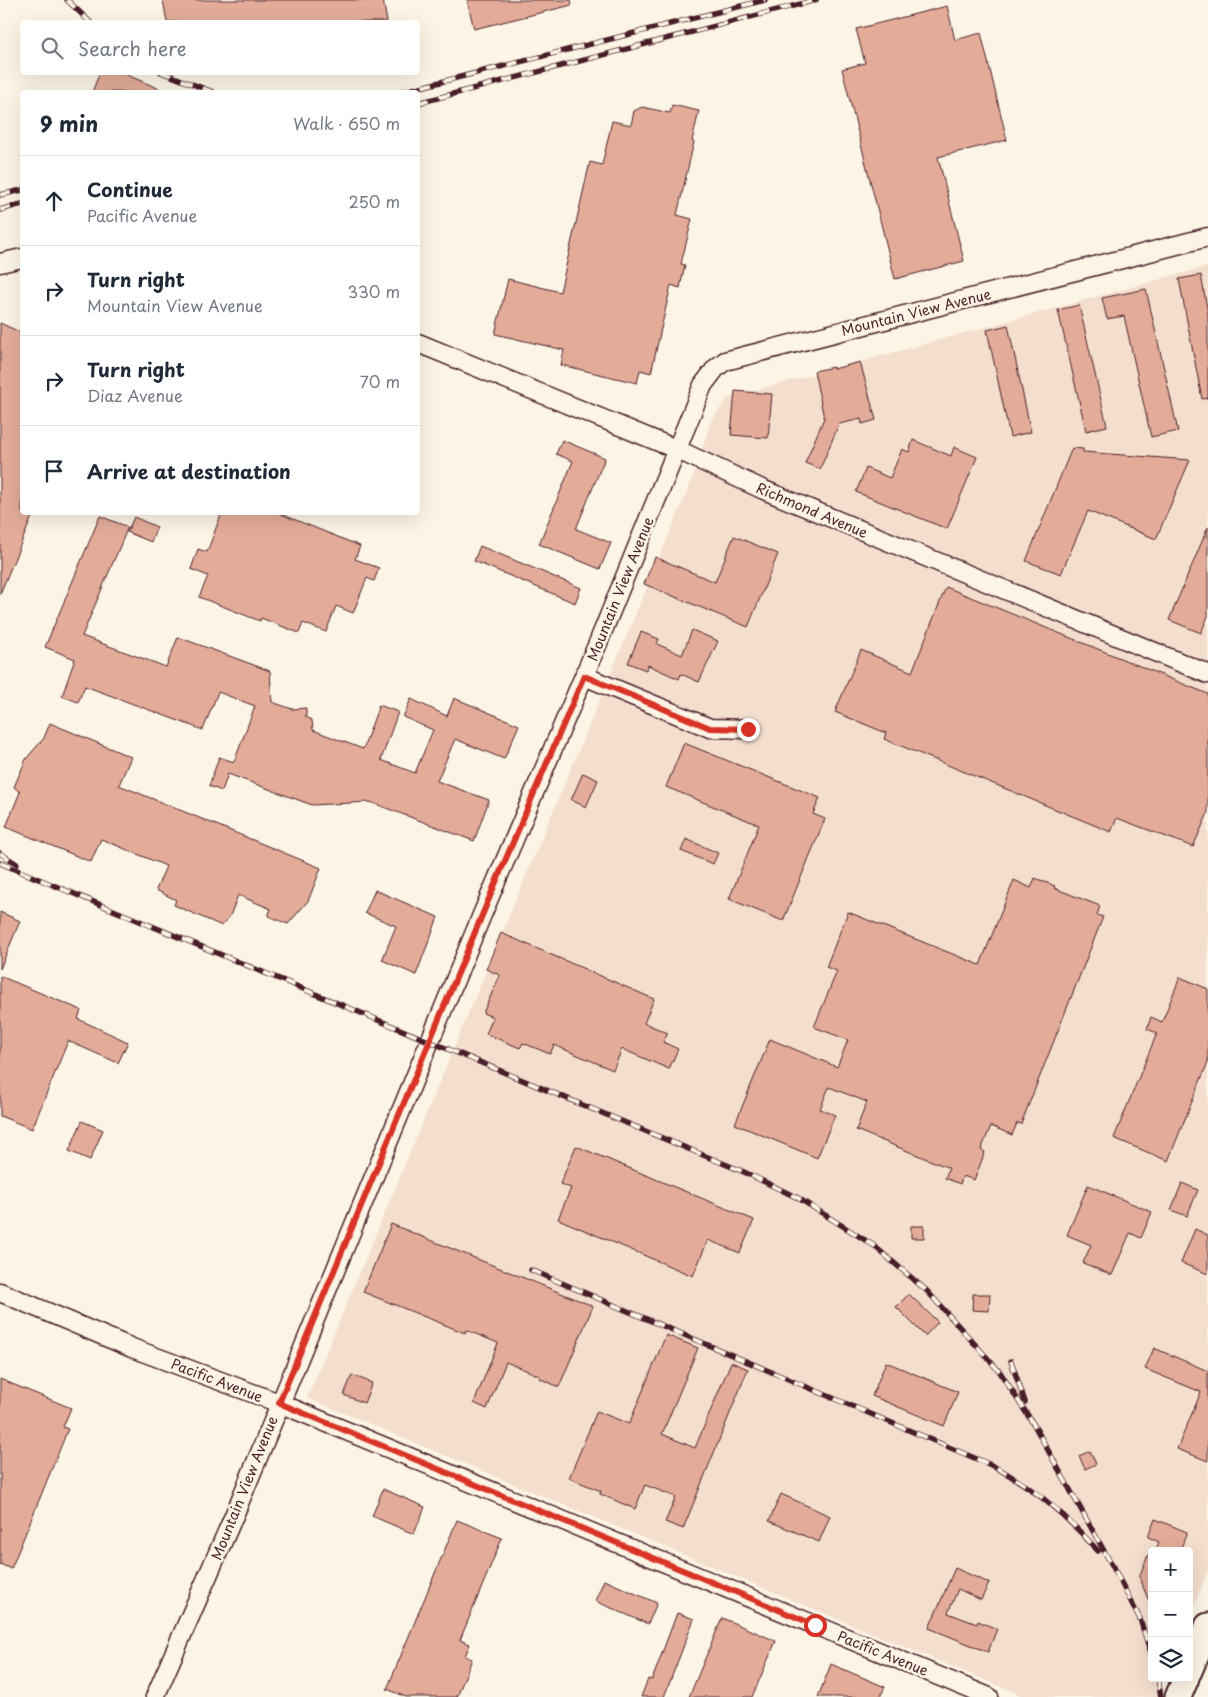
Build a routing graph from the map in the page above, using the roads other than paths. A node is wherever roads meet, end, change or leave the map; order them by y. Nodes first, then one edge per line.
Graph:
1 (1208, 237) edge
2 (20, 259) edge
3 (0, 264) edge
4 (420, 344) edge
5 (676, 449) junction
6 (1208, 674) edge
7 (584, 676) junction
8 (748, 729) dead end
9 (0, 1292) edge
10 (279, 1403) junction
11 (1208, 1626) edge
12 (1193, 1662) edge
13 (1184, 1682) edge
14 (155, 1697) edge
15 (989, 1697) edge
16 (1178, 1697) edge

1 - 5 street, Mountain View Avenue
2 - 3 street
4 - 5 street, Richmond Avenue
5 - 6 street, Richmond Avenue
5 - 7 street, Mountain View Avenue
7 - 8 street
7 - 10 street, Mountain View Avenue
9 - 10 street, Pacific Avenue
10 - 14 street, Mountain View Avenue
10 - 15 street, Pacific Avenue
11 - 12 main road
13 - 16 main road

